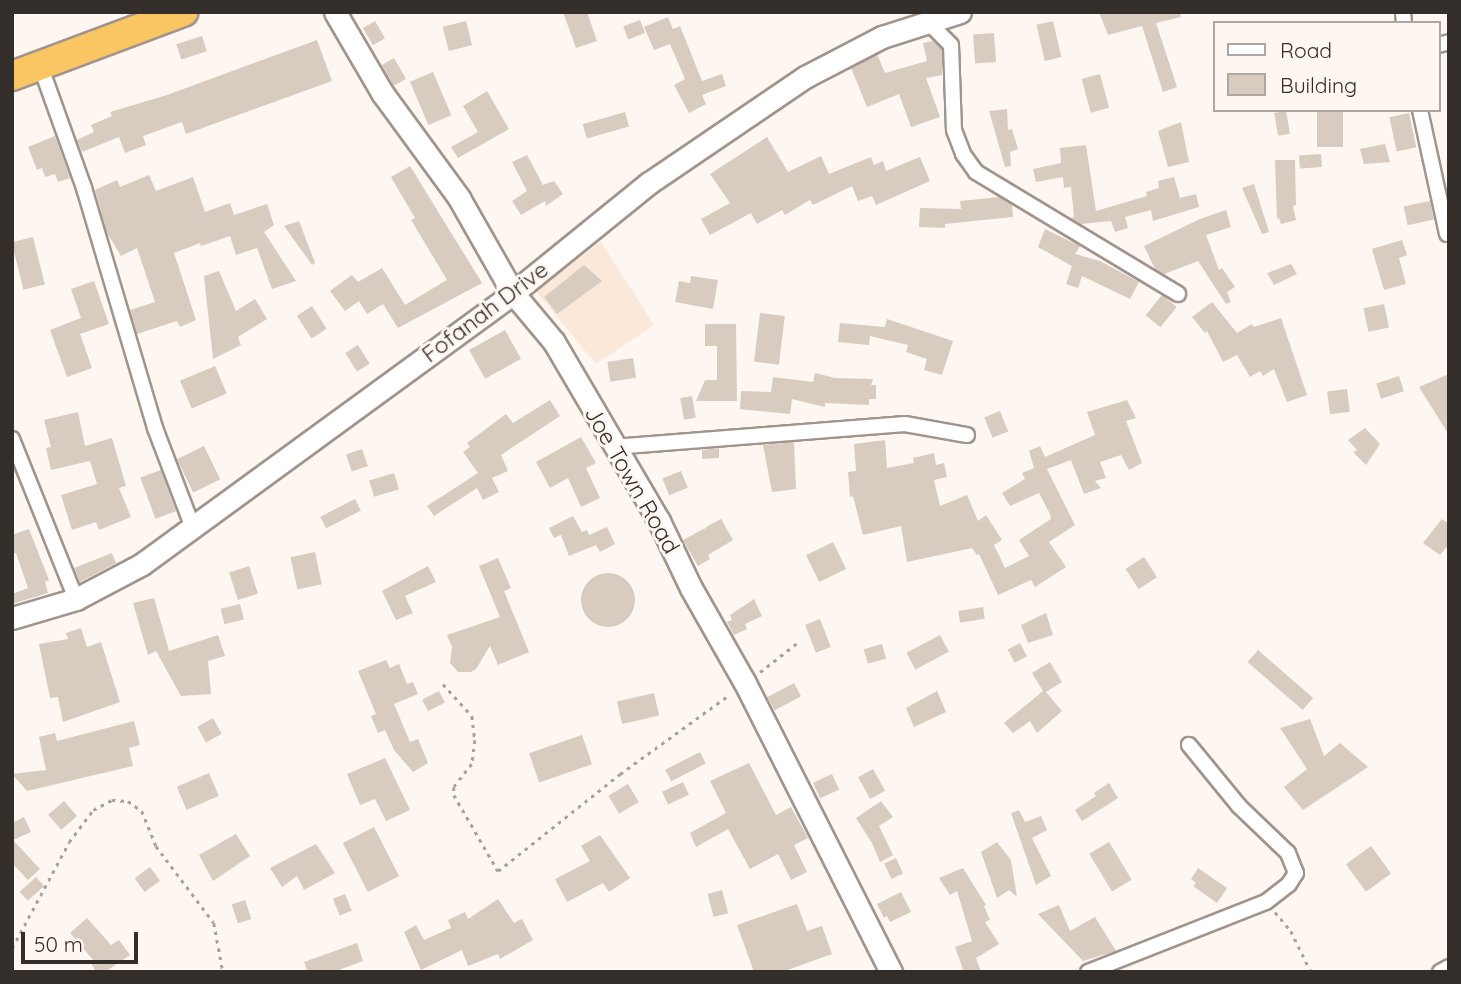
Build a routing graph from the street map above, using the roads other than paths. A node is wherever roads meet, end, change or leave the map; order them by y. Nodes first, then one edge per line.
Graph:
1 (144, 12) edge
2 (183, 12) edge
3 (335, 12) edge
4 (960, 12) edge
5 (921, 23) junction
6 (12, 60) edge
7 (40, 65) junction
8 (12, 76) edge
9 (1420, 112) edge
10 (1447, 234) edge
11 (513, 293) junction
12 (1178, 294) dead end
13 (967, 435) dead end
14 (12, 439) edge
15 (613, 447) junction
16 (192, 528) junction
17 (76, 599) junction
18 (12, 618) edge
19 (1189, 744) dead end
20 (1449, 967) edge
21 (891, 972) edge
22 (1088, 972) edge
23 (1440, 972) edge

1 - 6 highway
2 - 7 highway
3 - 11 street, Joe Town Road
4 - 5 street, Fofanah Drive
5 - 11 street, Fofanah Drive
5 - 12 street
7 - 8 highway
7 - 16 street
9 - 10 street
11 - 15 street, Joe Town Road
11 - 16 street, Fofanah Drive
13 - 15 street
14 - 17 street
15 - 21 street, Joe Town Road
16 - 17 street, Fofanah Drive
17 - 18 street, Fofanah Drive
19 - 22 street
20 - 23 street

